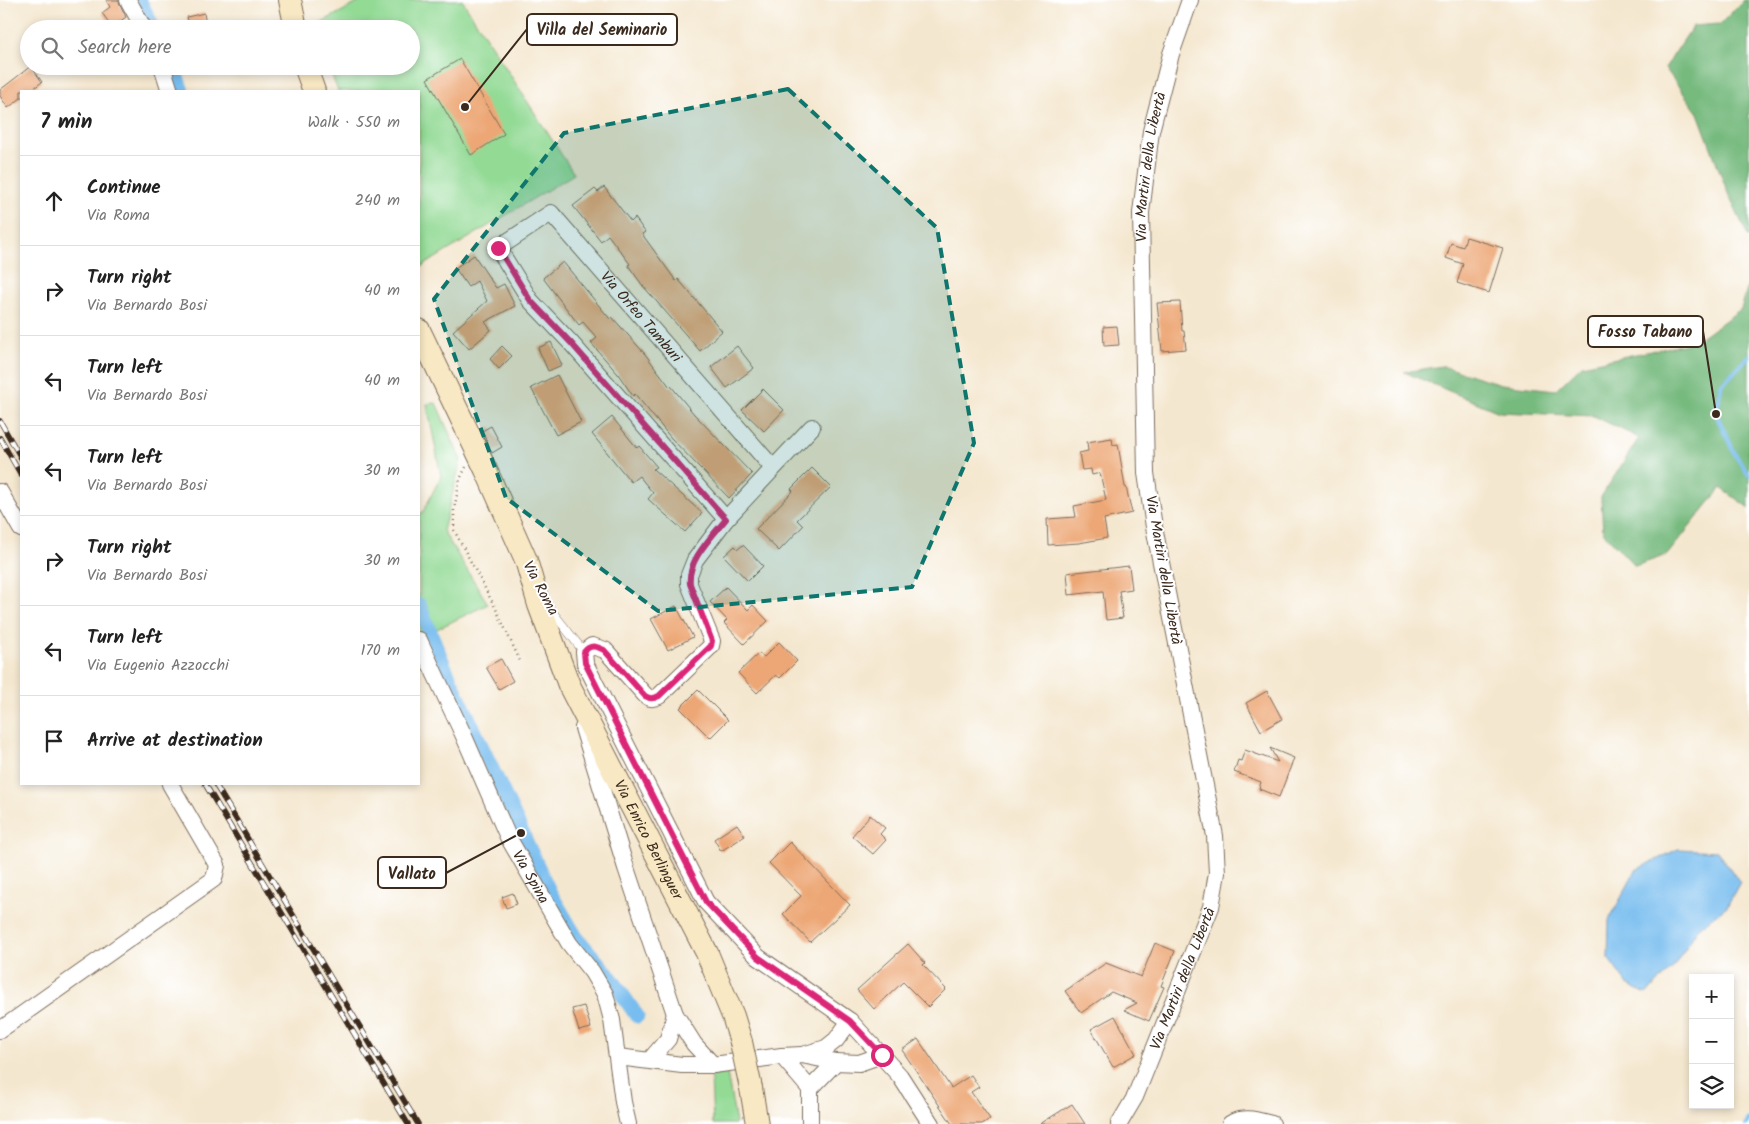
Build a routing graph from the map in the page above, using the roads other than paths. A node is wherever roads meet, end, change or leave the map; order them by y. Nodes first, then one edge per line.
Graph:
1 (128, 0) edge
2 (290, 0) edge
3 (1190, 0) edge
4 (139, 20) edge
5 (294, 20) edge
6 (165, 75) edge
7 (308, 75) edge
8 (170, 90) edge
9 (314, 90) edge
10 (420, 332) edge
11 (812, 427) dead end
12 (773, 468) junction
13 (0, 492) edge
14 (726, 519) junction
15 (20, 527) edge
16 (526, 560) junction
17 (420, 642) edge
18 (584, 652) junction
19 (569, 685) junction
20 (171, 785) edge
21 (675, 1014) junction
22 (850, 1021) junction
23 (0, 1030) edge
24 (802, 1055) junction
25 (882, 1055) junction
26 (618, 1056) junction
27 (782, 1056) junction
28 (650, 1060) junction
29 (836, 1062) junction
30 (713, 1065) junction
31 (810, 1089) junction
32 (628, 1124) edge
33 (757, 1124) edge
34 (810, 1124) edge
35 (931, 1124) edge
36 (1119, 1124) edge
37 (1230, 1124) edge
38 (1272, 1124) edge

1 - 4 street
2 - 5 main road
3 - 36 street, Via Martiri della Libertà
6 - 8 street
7 - 9 main road
10 - 16 main road, Via Roma
11 - 12 street
12 - 14 street
12 - 14 street, Via Orfeo Tamburi
13 - 15 street
14 - 18 street
16 - 18 lane, Via Roma
16 - 19 main road, Via Enrico Berlinguer
17 - 26 street, Via Spina
18 - 22 street, Via Roma
19 - 21 street
19 - 33 main road, Via Enrico Berlinguer, bridge
20 - 23 street
21 - 28 street
21 - 30 street
22 - 24 street
22 - 25 street, Via Roma
24 - 27 street
24 - 29 street
25 - 29 street
25 - 35 street, Via Roma
26 - 28 street
26 - 32 street, Via Spina
27 - 30 street
27 - 31 street
28 - 30 street
29 - 31 street
31 - 34 street
37 - 38 street

